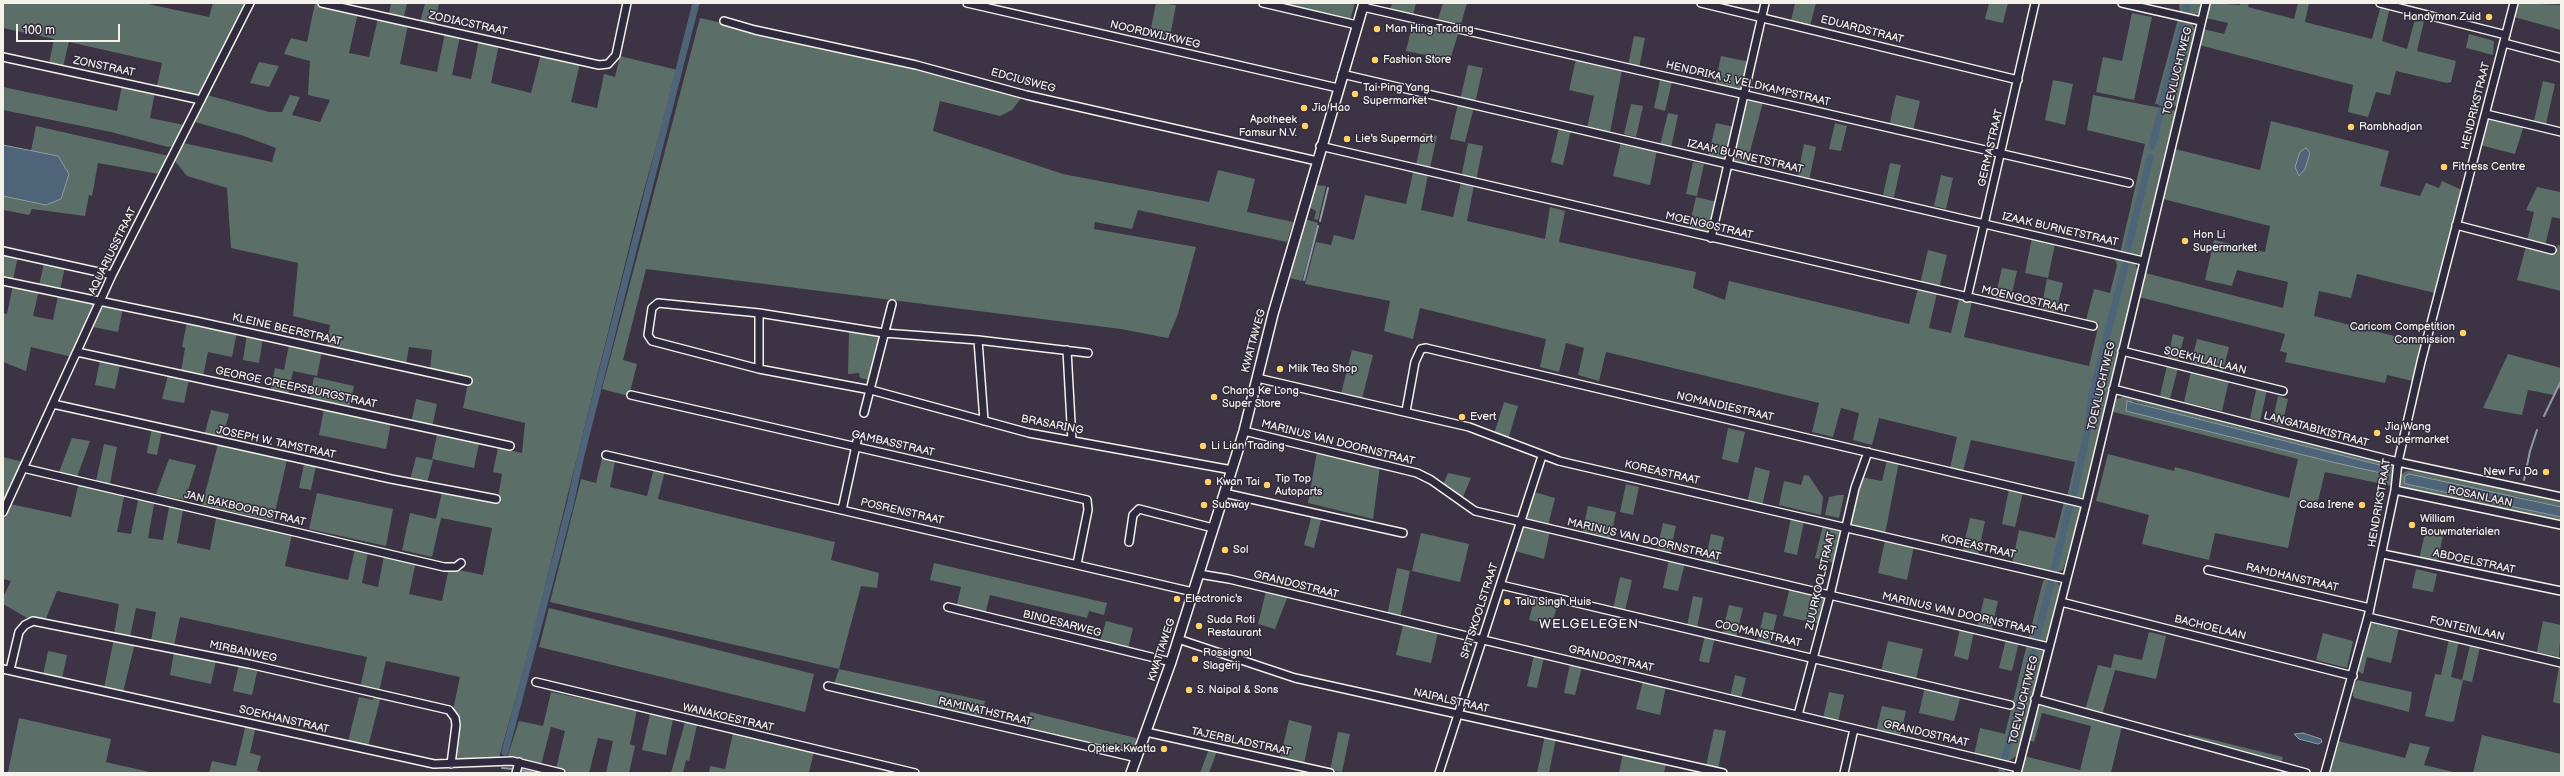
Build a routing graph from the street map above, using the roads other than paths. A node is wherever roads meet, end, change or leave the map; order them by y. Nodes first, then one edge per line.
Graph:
1 (250, 3) edge
2 (322, 3) edge
3 (627, 3) edge
4 (967, 3) edge
5 (1263, 3) edge
6 (1702, 3) edge
7 (1765, 3) edge
8 (2035, 3) edge
9 (2122, 3) edge
10 (2206, 3) edge
11 (2380, 3) edge
12 (2514, 3) edge
13 (1363, 5) edge
14 (1762, 17) junction
15 (724, 21) dead end
16 (2201, 21) junction
17 (1357, 25) junction
18 (2506, 35) junction
19 (2504, 43) junction
20 (3, 57) edge
21 (2561, 58) edge
22 (1342, 74) junction
23 (2018, 80) junction
24 (1338, 88) junction
25 (1745, 95) junction
26 (201, 100) junction
27 (2486, 114) junction
28 (2561, 132) edge
29 (1320, 146) junction
30 (2001, 153) junction
31 (1316, 161) junction
32 (1727, 164) junction
33 (2129, 183) dead end
34 (1984, 224) junction
35 (2456, 225) junction
36 (1711, 238) junction
37 (2552, 250) dead end
38 (3, 251) edge
39 (2143, 260) junction
40 (112, 275) junction
41 (3, 281) edge
42 (1967, 298) junction
43 (100, 301) junction
44 (892, 304) dead end
45 (759, 313) junction
46 (2093, 326) dead end
47 (884, 333) junction
48 (978, 340) junction
49 (1068, 350) junction
50 (2122, 351) junction
51 (77, 352) junction
52 (1088, 353) dead end
53 (759, 369) junction
54 (1257, 378) junction
55 (468, 381) dead end
56 (2113, 388) junction
57 (870, 390) junction
58 (2283, 391) dead end
59 (631, 395) dead end
60 (53, 404) junction
61 (1406, 411) junction
62 (864, 413) dead end
63 (984, 421) junction
64 (1244, 431) junction
65 (1072, 441) junction
66 (857, 444) junction
67 (510, 446) dead end
68 (1868, 452) junction
69 (606, 455) dead end
70 (1542, 456) junction
71 (2398, 462) junction
72 (23, 468) junction
73 (1232, 470) junction
74 (2395, 490) junction
75 (1224, 493) junction
76 (2561, 497) edge
77 (496, 499) dead end
78 (2086, 504) junction
79 (842, 510) junction
80 (3, 512) edge
81 (1520, 522) junction
82 (2561, 525) edge
83 (1213, 528) junction
84 (1845, 528) junction
85 (1403, 533) dead end
86 (1129, 542) dead end
87 (2382, 554) junction
88 (461, 563) dead end
89 (1077, 564) junction
90 (2208, 570) dead end
91 (1199, 574) junction
92 (2066, 579) junction
93 (1501, 585) junction
94 (2561, 591) edge
95 (1193, 592) junction
96 (1830, 595) junction
97 (2061, 602) junction
98 (948, 607) dead end
99 (2370, 608) junction
100 (2368, 617) junction
101 (1178, 639) junction
102 (1482, 640) junction
103 (2049, 647) junction
104 (1814, 658) junction
105 (1171, 662) junction
106 (2561, 663) edge
107 (7, 669) edge
108 (2353, 676) junction
109 (536, 682) dead end
110 (828, 686) dead end
111 (2036, 699) junction
112 (2010, 705) dead end
113 (1459, 714) junction
114 (1798, 715) junction
115 (1854, 728) junction
116 (1146, 732) junction
117 (1137, 758) junction
118 (515, 762) junction
119 (451, 764) junction
120 (2017, 770) edge
121 (516, 773) edge
122 (561, 773) edge
123 (915, 773) edge
124 (1131, 773) edge
125 (1330, 773) edge
126 (1439, 773) edge
127 (1723, 773) edge
128 (1844, 773) edge
129 (2306, 773) edge
130 (2325, 773) edge

1 - 26 street, AQUARIUSSTRAAT
2 - 3 street, ZODIACSTRAAT
4 - 24 street, NOORDWIJKWEG
5 - 17 street
6 - 14 street, EDUARDSTRAAT
7 - 14 street
8 - 23 street, GERMASTRAAT
9 - 16 street
10 - 16 street, TOEVLUCHTWEG
11 - 18 street
12 - 18 street, HENDRIKSTRAAT
13 - 17 main road, KWATTAWEG
13 - 25 street, HENDRIKA J. VELDKAMPSTRAAT
14 - 23 street, EDUARDSTRAAT
14 - 25 street
15 - 31 street, EDCIUSWEG
16 - 39 street, TOEVLUCHTWEG
17 - 22 main road, KWATTAWEG
18 - 19 street, HENDRIKSTRAAT
19 - 21 street
19 - 27 street, HENDRIKSTRAAT
20 - 26 street, ZONSTRAAT
22 - 24 main road, KWATTAWEG
22 - 32 street, IZAAK BURNETSTRAAT
23 - 30 street, GERMASTRAAT
24 - 29 main road, KWATTAWEG
25 - 30 street, HENDRIKA J. VELDKAMPSTRAAT
25 - 32 street
26 - 40 street, AQUARIUSSTRAAT
27 - 28 street
27 - 35 street, HENDRIKSTRAAT
29 - 31 main road, KWATTAWEG
29 - 36 street, MOENGOSTRAAT
30 - 33 street, HENDRIKA J. VELDKAMPSTRAAT
30 - 34 street, GERMASTRAAT
31 - 54 main road, KWATTAWEG
32 - 34 street, IZAAK BURNETSTRAAT
32 - 36 street
34 - 39 street, IZAAK BURNETSTRAAT
34 - 42 street, GERMASTRAAT
35 - 37 street
35 - 71 street, HENDRIKSTRAAT
36 - 42 street, MOENGOSTRAAT
38 - 40 street
39 - 50 street, TOEVLUCHTWEG
40 - 43 street, AQUARIUSSTRAAT
41 - 43 street, KLEINE BEERSTRAAT
42 - 46 street, MOENGOSTRAAT
43 - 51 street, AQUARIUSSTRAAT
43 - 55 street, KLEINE BEERSTRAAT
44 - 47 street
45 - 47 street, BRASARING
45 - 53 street
45 - 53 street, BRASARING
47 - 48 street, BRASARING
47 - 57 street
48 - 49 street, BRASARING
48 - 63 street
49 - 52 street, BRASARING
49 - 65 street
50 - 56 street, TOEVLUCHTWEG
50 - 58 street, SOEKHLALLAAN
51 - 60 street, AQUARIUSSTRAAT
51 - 67 street, GEORGE CREEPSBURGSTRAAT
53 - 57 street, BRASARING
54 - 61 street, KOREASTRAAT
54 - 64 main road, KWATTAWEG
56 - 71 street, LANGATABIKISTRAAT
56 - 78 street, TOEVLUCHTWEG
57 - 62 street
57 - 63 street, BRASARING
59 - 66 street, GAMBASSTRAAT
60 - 72 street, AQUARIUSSTRAAT
60 - 77 street, JOSEPH W. TAMSTRAAT
61 - 68 street, NOMANDIESTRAAT
61 - 70 street, KOREASTRAAT
63 - 65 street, BRASARING
64 - 73 main road, KWATTAWEG
64 - 81 street, MARINUS VAN DOORNSTRAAT
65 - 73 street, BRASARING
66 - 79 street
66 - 89 street, GAMBASSTRAAT
68 - 78 street, NOMANDIESTRAAT
68 - 84 street, ZUURKOOLSTRAAT
69 - 79 street, POSRENSTRAAT
70 - 81 street, SPITSKOOLSTRAAT
70 - 84 street, KOREASTRAAT
71 - 74 street, HENDRIKSTRAAT
71 - 76 street, LANGATABIKISTRAAT
72 - 80 street, AQUARIUSSTRAAT
72 - 88 street, JAN BAKBOORDSTRAAT
73 - 75 main road, KWATTAWEG
74 - 82 street, ROSANLAAN
74 - 87 street, HENDRIKSTRAAT
75 - 83 main road, KWATTAWEG
75 - 85 street
78 - 92 street, TOEVLUCHTWEG
79 - 89 street, POSRENSTRAAT
81 - 93 street, SPITSKOOLSTRAAT
81 - 96 street, MARINUS VAN DOORNSTRAAT
83 - 86 street
83 - 91 main road, KWATTAWEG
84 - 92 street, KOREASTRAAT
84 - 96 street, ZUURKOOLSTRAAT
87 - 94 street, ABDOELSTRAAT
87 - 99 street, HENDRIKSTRAAT
89 - 95 street, POSRENSTRAAT
90 - 99 street, RAMDHANSTRAAT
91 - 95 main road, KWATTAWEG
91 - 102 street, GRANDOSTRAAT
92 - 97 street, TOEVLUCHTWEG
93 - 102 street, SPITSKOOLSTRAAT
93 - 104 street, COOMANSTRAAT
95 - 101 main road, KWATTAWEG
96 - 103 street, MARINUS VAN DOORNSTRAAT
96 - 104 street, ZUURKOOLSTRAAT
97 - 103 street, TOEVLUCHTWEG
97 - 108 street, BACHOELAAN
98 - 105 street, BINDESARWEG
99 - 100 street, HENDRIKSTRAAT
100 - 106 street, FONTEINLAAN
100 - 108 street, HENDRIKSTRAAT
101 - 105 main road, KWATTAWEG
101 - 113 street, NAIPALSTRAAT
102 - 113 street, SPITSKOOLSTRAAT
102 - 114 street, GRANDOSTRAAT
103 - 111 street, TOEVLUCHTWEG
104 - 112 street, COOMANSTRAAT
104 - 114 street, ZUURKOOLSTRAAT
105 - 116 main road, KWATTAWEG
107 - 119 street, SOEKHANSTRAAT
107 - 119 street, MIRBANWEG
108 - 130 street, HENDRIKSTRAAT
109 - 123 street, WANAKOESTRAAT
110 - 117 street, RAMINATHSTRAAT
111 - 120 street, TOEVLUCHTWEG
111 - 129 street
113 - 126 street, SPITSKOOLSTRAAT
113 - 127 street, NAIPALSTRAAT
114 - 115 street, GRANDOSTRAAT
115 - 120 street, GRANDOSTRAAT
115 - 128 street
116 - 117 main road, KWATTAWEG
116 - 125 street, TAJERBLADSTRAAT
117 - 124 main road, KWATTAWEG
118 - 119 street, SOEKHANSTRAAT
118 - 121 street
118 - 122 street, SOEKHANSTRAAT

